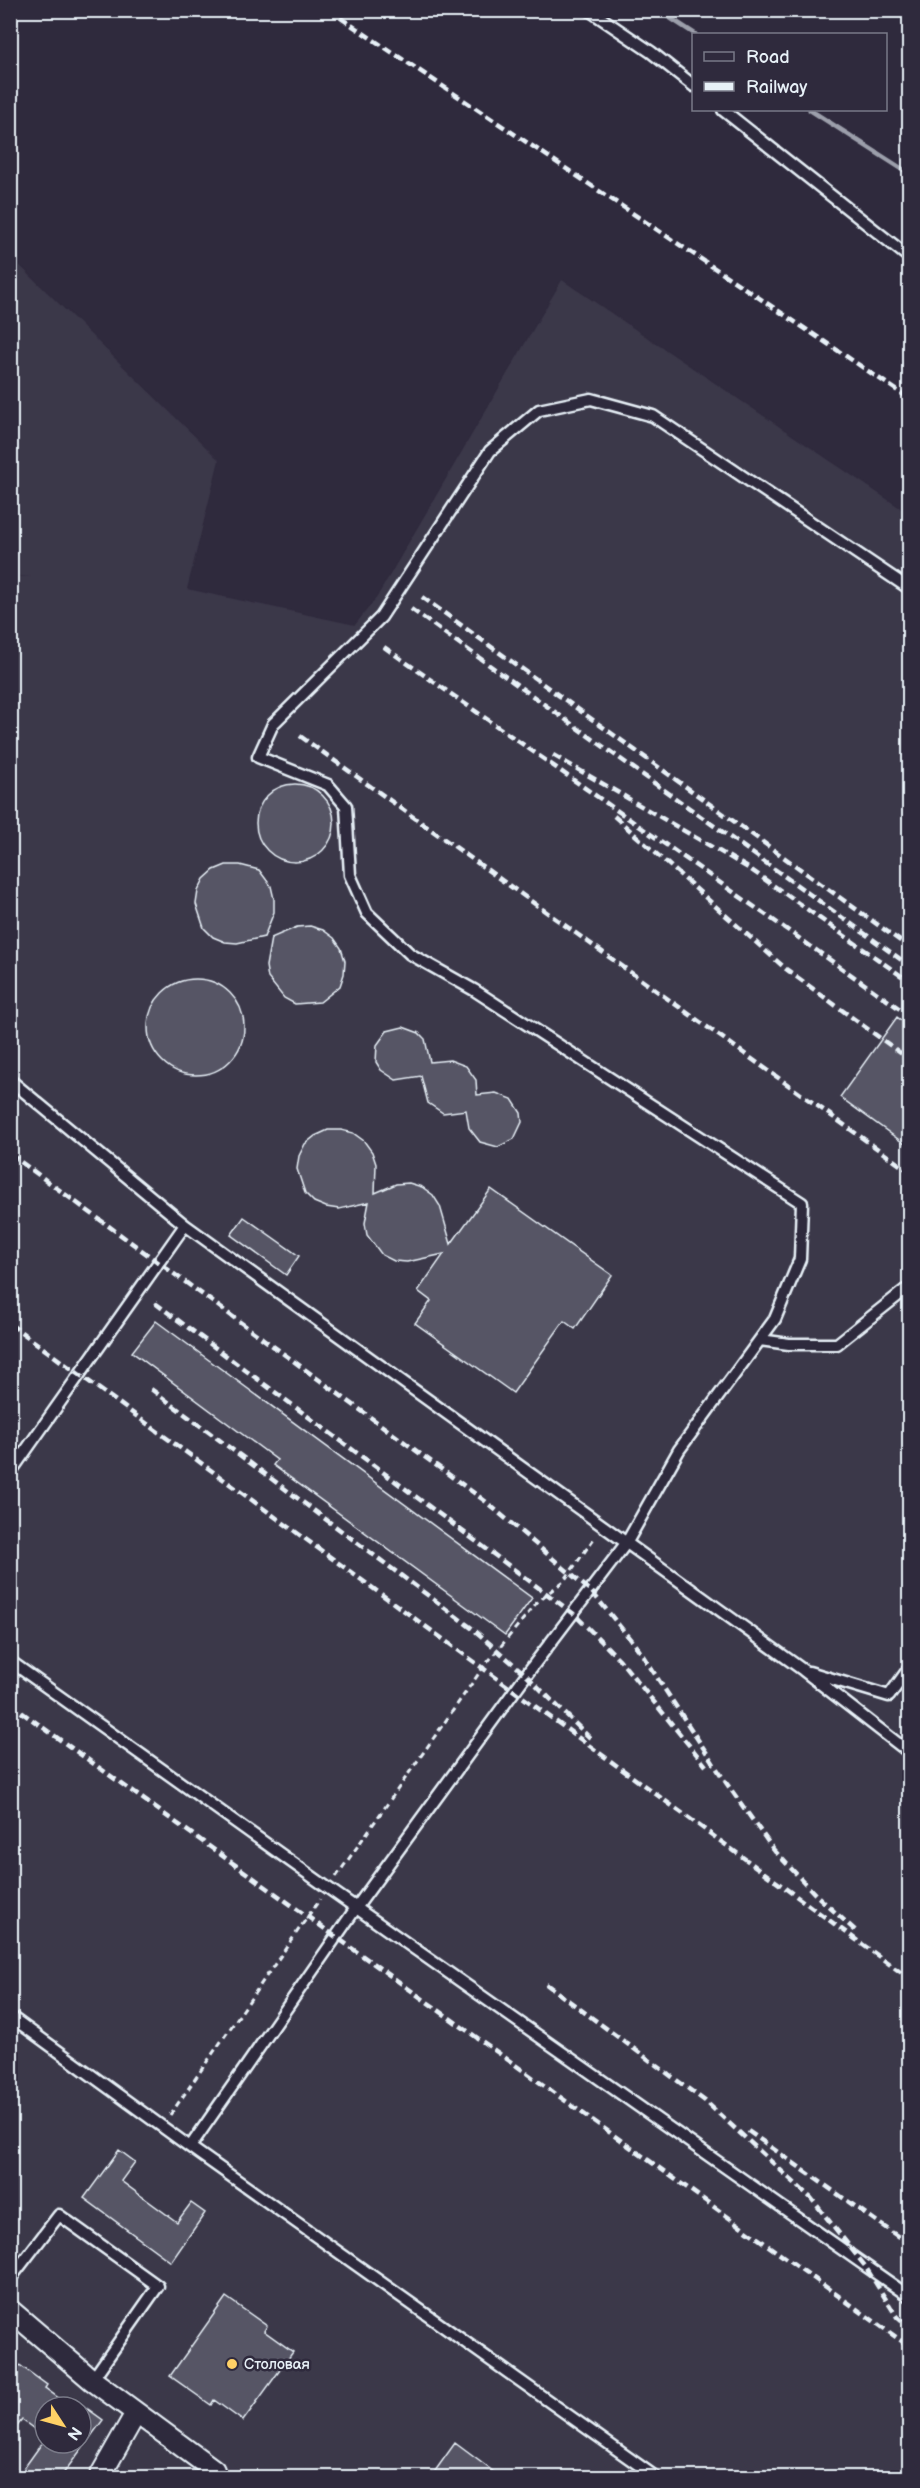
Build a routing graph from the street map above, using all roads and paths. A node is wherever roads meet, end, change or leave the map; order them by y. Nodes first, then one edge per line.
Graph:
1 (589, 10) edge
2 (692, 85) edge
3 (724, 111) edge
4 (909, 258) edge
5 (909, 589) edge
6 (10, 1080) edge
7 (185, 1225) junction
8 (909, 1290) edge
9 (760, 1340) junction
10 (10, 1473) edge
11 (603, 1525) junction
12 (627, 1542) junction
13 (10, 1661) edge
14 (909, 1667) edge
15 (803, 1670) junction
16 (909, 1753) edge
17 (328, 1888) junction
18 (356, 1908) junction
19 (10, 2016) edge
20 (162, 2127) junction
21 (190, 2147) junction
22 (10, 2279) edge
23 (909, 2297) edge
24 (10, 2310) edge
25 (92, 2380) junction
26 (136, 2413) junction
27 (217, 2475) edge
28 (99, 2478) edge
29 (657, 2478) edge

1 - 2 lane
3 - 4 lane
5 - 9 lane
6 - 7 lane
7 - 10 lane
7 - 11 lane
8 - 9 lane
9 - 12 lane
11 - 12 lane
11 - 17 path
12 - 15 lane
12 - 18 lane
13 - 17 lane
14 - 15 lane
15 - 16 lane
17 - 18 lane
17 - 20 path
18 - 21 lane
18 - 23 lane
19 - 20 lane
20 - 21 lane
21 - 29 lane
22 - 25 lane
24 - 25 street
25 - 26 street
26 - 27 street
26 - 28 street

